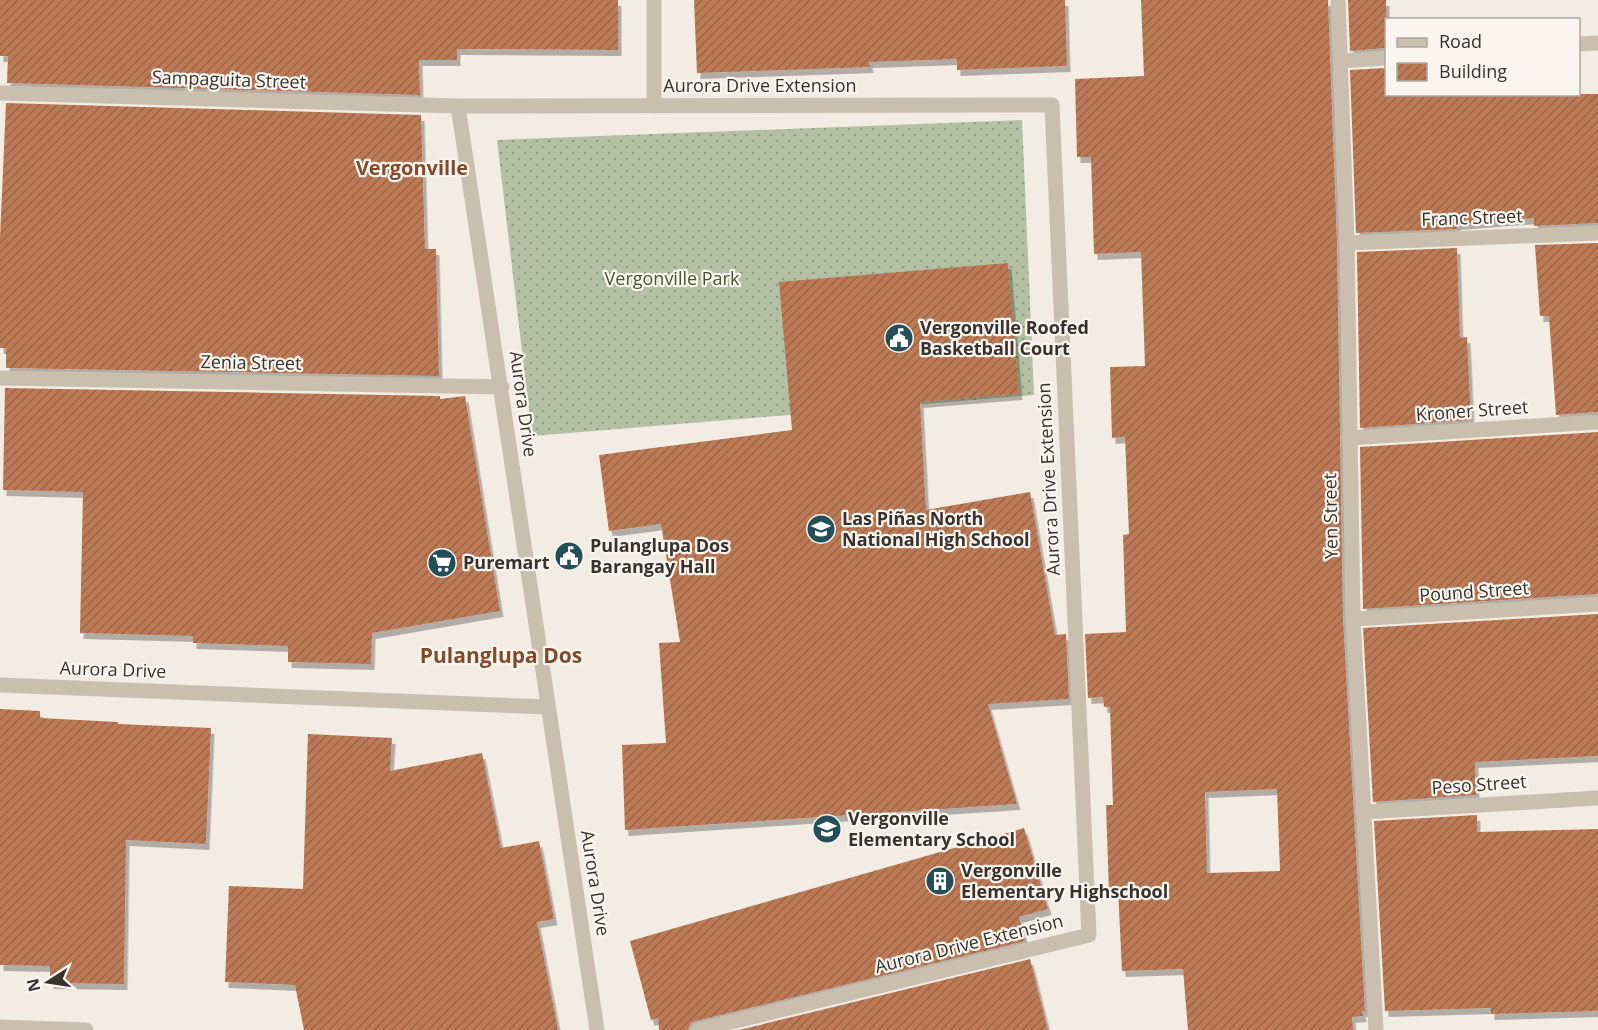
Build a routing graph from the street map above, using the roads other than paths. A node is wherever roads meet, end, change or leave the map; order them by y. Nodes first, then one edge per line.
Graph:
1 (654, 0) edge
2 (1338, 0) edge
3 (1598, 43) edge
4 (1580, 44) edge
5 (1385, 58) edge
6 (1340, 61) junction
7 (0, 93) edge
8 (458, 106) junction
9 (654, 106) junction
10 (1598, 233) edge
11 (1347, 243) junction
12 (0, 378) edge
13 (502, 387) junction
14 (1598, 422) edge
15 (1349, 438) junction
16 (1598, 604) edge
17 (1353, 619) junction
18 (0, 685) edge
19 (548, 707) junction
20 (1598, 798) edge
21 (1363, 812) junction
22 (0, 1027) edge
23 (86, 1030) edge
24 (597, 1030) edge
25 (698, 1030) edge
26 (1376, 1030) edge

1 - 9 street
2 - 6 street, Yen Street
3 - 4 street
5 - 6 street
6 - 11 street, Yen Street
7 - 8 street, Sampaguita Street
8 - 9 street, Aurora Drive Extension
8 - 13 street, Aurora Drive
9 - 25 street, Aurora Drive Extension
10 - 11 street, Franc Street
11 - 15 street, Yen Street
12 - 13 street, Zenia Street
13 - 19 street, Aurora Drive
14 - 15 street, Kroner Street
15 - 17 street, Yen Street
16 - 17 street, Pound Street
17 - 21 street, Yen Street
18 - 19 street, Aurora Drive
19 - 24 street, Aurora Drive
20 - 21 street, Peso Street
21 - 26 street, Yen Street
22 - 23 street

